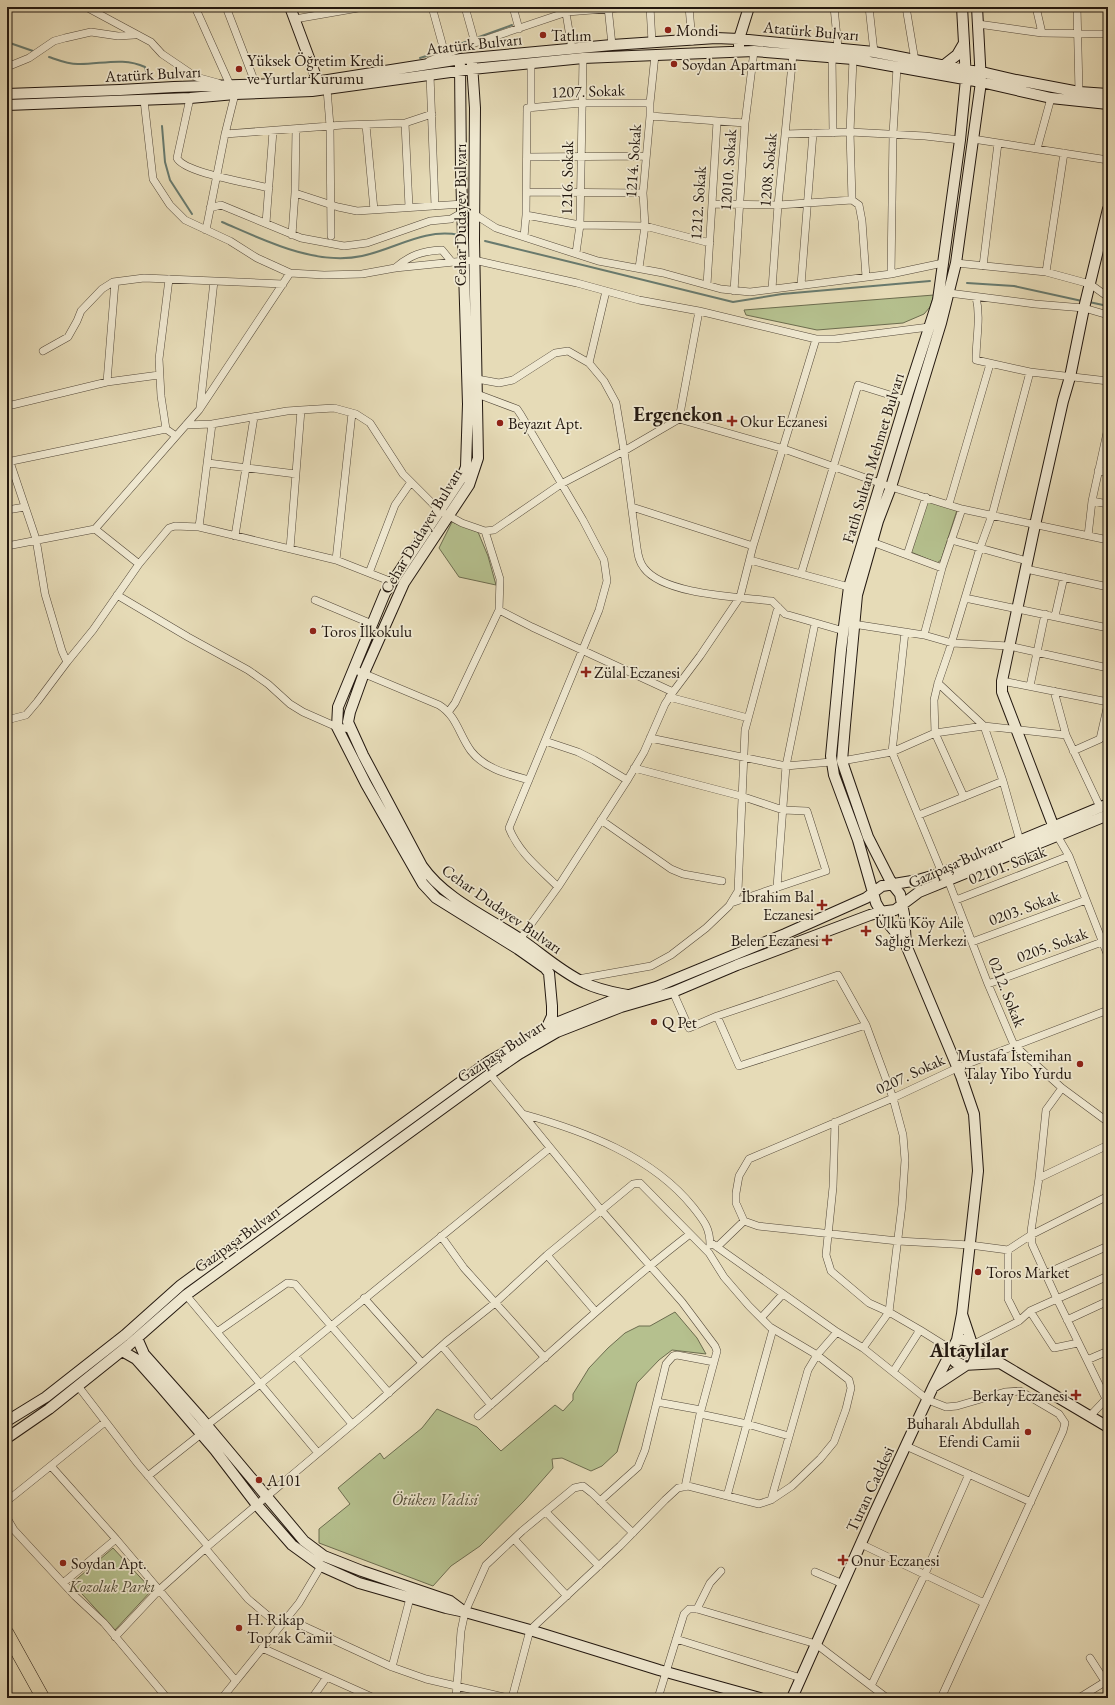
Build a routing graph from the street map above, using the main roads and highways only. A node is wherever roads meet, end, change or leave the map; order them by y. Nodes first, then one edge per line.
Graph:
1 (7, 1633) edge
2 (44, 1698) edge

1 - 2 highway

